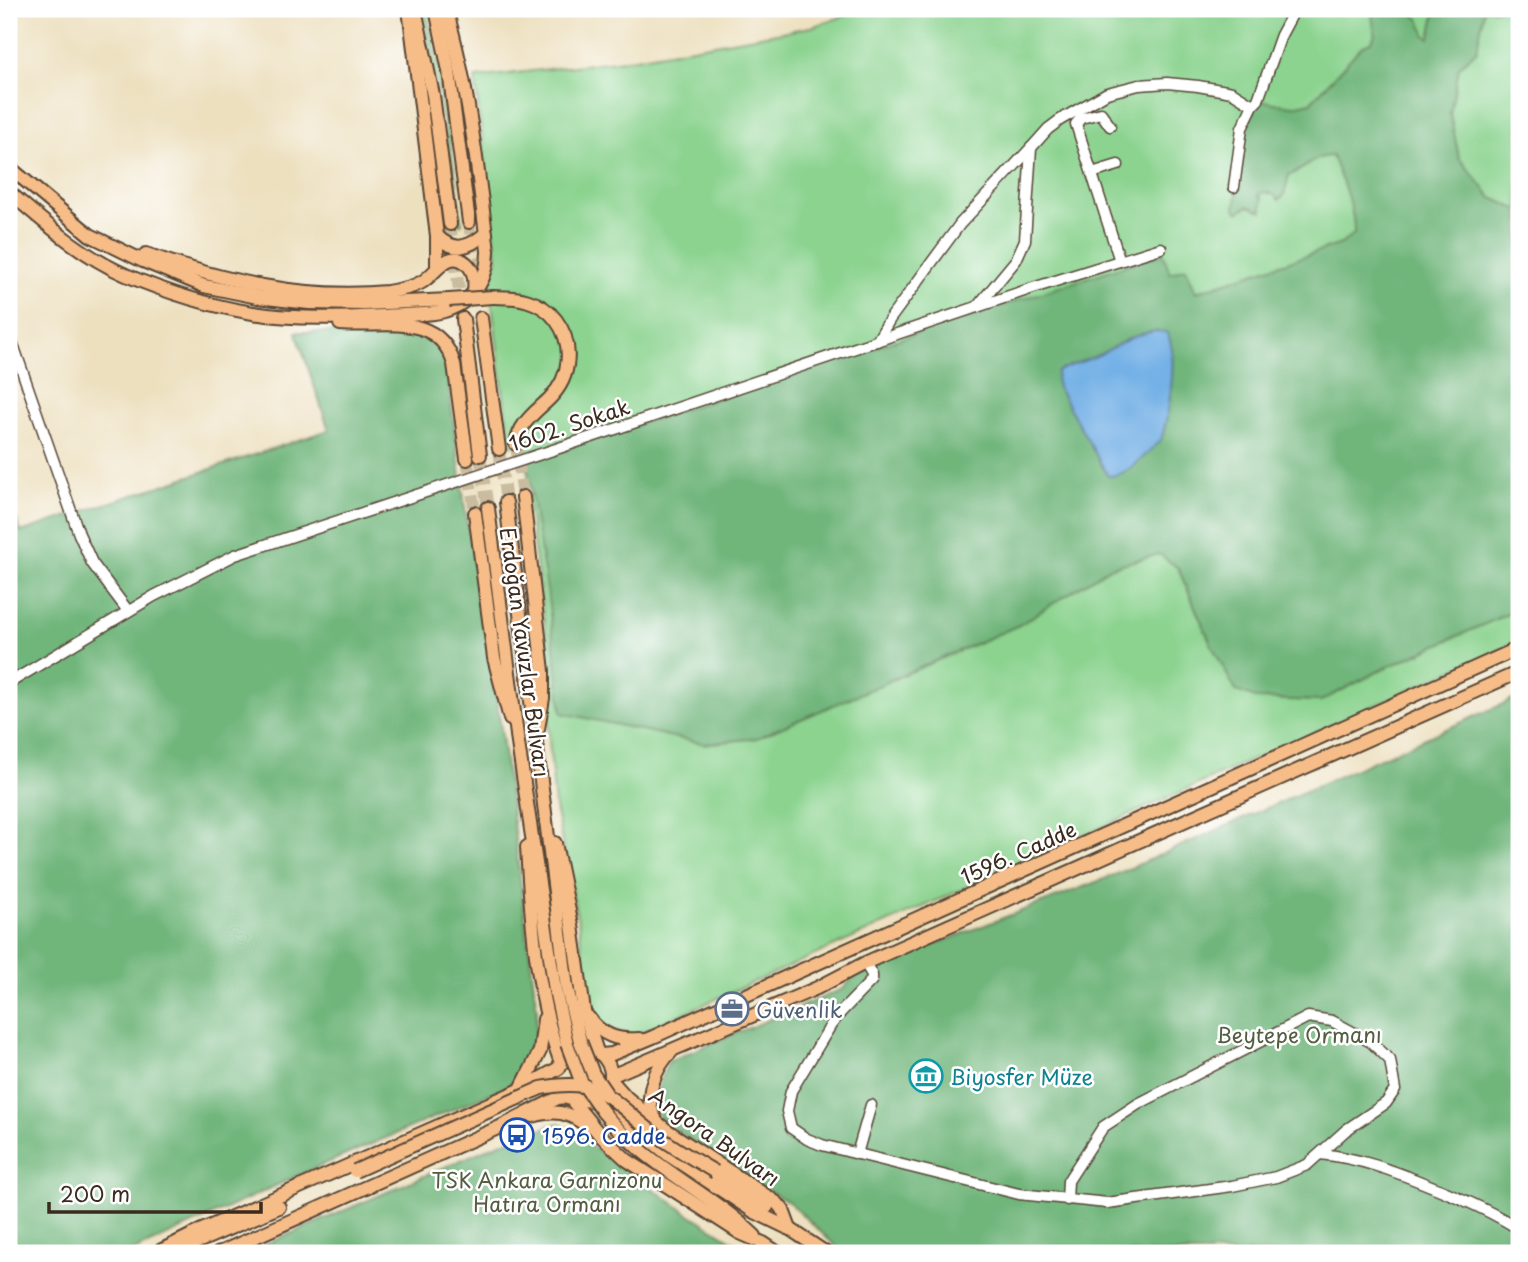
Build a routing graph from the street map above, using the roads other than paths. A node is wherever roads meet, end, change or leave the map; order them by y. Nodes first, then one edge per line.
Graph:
1 (409, 9) edge
2 (415, 9) edge
3 (436, 9) edge
4 (446, 9) edge
5 (1295, 9) edge
6 (1253, 105) junction
7 (1110, 126) dead end
8 (1031, 148) junction
9 (1118, 165) dead end
10 (9, 167) edge
11 (1091, 173) junction
12 (1234, 187) dead end
13 (9, 192) edge
14 (64, 214) junction
15 (469, 222) tunnel mouth
16 (450, 224) tunnel mouth
17 (486, 233) junction
18 (437, 236) junction
19 (1161, 248) dead end
20 (1120, 261) junction
21 (438, 267) junction
22 (474, 293) junction
23 (451, 304) junction
24 (977, 307) junction
25 (305, 317) junction
26 (481, 318) tunnel mouth
27 (463, 319) tunnel mouth
28 (9, 333) edge
29 (877, 341) junction
30 (516, 444) tunnel mouth
31 (499, 450) tunnel mouth
32 (523, 497) tunnel mouth
33 (506, 502) tunnel mouth
34 (488, 509) tunnel mouth
35 (475, 513) tunnel mouth
36 (128, 611) junction
37 (1519, 648) edge
38 (1519, 671) edge
39 (9, 682) edge
40 (536, 740) junction
41 (518, 743) junction
42 (542, 793) junction
43 (527, 801) junction
44 (865, 963) junction
45 (738, 998) junction
46 (544, 1001) junction
47 (724, 1004) junction
48 (584, 1011) junction
49 (740, 1022) junction
50 (653, 1037) junction
51 (573, 1043) junction
52 (673, 1050) junction
53 (599, 1053) junction
54 (560, 1065) junction
55 (611, 1078) junction
56 (520, 1090) junction
57 (568, 1092) junction
58 (627, 1098) junction
59 (871, 1105) dead end
60 (609, 1109) junction
61 (465, 1113) junction
62 (657, 1122) junction
63 (499, 1127) junction
64 (597, 1131) junction
65 (476, 1138) junction
66 (857, 1154) junction
67 (1320, 1154) junction
68 (1067, 1200) junction
69 (790, 1229) junction
70 (1519, 1230) edge
71 (763, 1243) junction
72 (156, 1253) edge
73 (172, 1253) edge
74 (219, 1253) edge
75 (778, 1253) edge
76 (826, 1253) edge

1 - 18 main road
2 - 16 main road
3 - 15 main road
4 - 17 main road
5 - 6 street
6 - 8 street
6 - 12 street
7 - 11 street
8 - 24 street
8 - 29 street
9 - 11 street
10 - 14 main road
11 - 20 street
13 - 25 main road
14 - 21 main road
14 - 23 main road
17 - 18 main road
17 - 22 main road
18 - 21 main road
19 - 20 street, 1602. Sokak
20 - 24 street, 1602. Sokak
21 - 22 main road
22 - 23 main road
23 - 25 main road
23 - 30 main road, bridge
24 - 29 street, 1602. Sokak
25 - 27 main road
26 - 31 main road
28 - 36 street
29 - 36 street, 1602. Sokak
32 - 40 main road
33 - 40 main road, Erdoğan Yavuzlar Bulvarı
34 - 41 main road, Erdoğan Yavuzlar Bulvarı
35 - 41 main road
36 - 39 street, 1602. Sokak
37 - 45 main road, 1596. Cadde
38 - 44 main road, 1596. Cadde
40 - 42 main road, Erdoğan Yavuzlar Bulvarı
41 - 43 main road, Erdoğan Yavuzlar Bulvarı
42 - 48 main road, Erdoğan Yavuzlar Bulvarı
42 - 51 main road, Erdoğan Yavuzlar Bulvarı
43 - 46 main road, Erdoğan Yavuzlar Bulvarı
43 - 51 main road, Erdoğan Yavuzlar Bulvarı
44 - 49 main road, 1596. Cadde
44 - 66 street
45 - 47 main road, 1596. Cadde
45 - 49 main road
46 - 54 main road, Erdoğan Yavuzlar Bulvarı
46 - 56 main road
47 - 49 main road
47 - 50 main road, 1596. Cadde
48 - 50 main road
48 - 53 main road, Erdoğan Yavuzlar Bulvarı
49 - 52 main road, 1596. Cadde
50 - 53 main road, 1596. Cadde
51 - 60 main road, bridge
52 - 55 main road, 1596. Cadde
52 - 62 main road
53 - 54 main road, 1596. Cadde
53 - 55 main road, Angora Bulvarı
54 - 56 main road, 1596. Cadde
54 - 57 main road, Erdoğan Yavuzlar Bulvarı
55 - 57 main road, 1596. Cadde
55 - 58 main road, Angora Bulvarı
56 - 61 main road, 1596. Cadde
57 - 63 main road, 1596. Cadde
57 - 64 main road
57 - 69 main road, Angora Bulvarı, bridge
57 - 73 main road, 1596. Cadde, bridge
58 - 62 main road, Angora Bulvarı
58 - 64 main road
59 - 66 street
60 - 69 main road, Angora Bulvarı
60 - 71 main road
61 - 65 main road
61 - 72 main road, 1596. Cadde
62 - 69 main road, Angora Bulvarı
63 - 64 main road
63 - 65 main road, 1596. Cadde
64 - 71 main road
65 - 74 main road, 1596. Cadde
66 - 68 street
67 - 68 street
67 - 68 street
67 - 70 street
69 - 76 main road, Angora Bulvarı
71 - 75 main road

